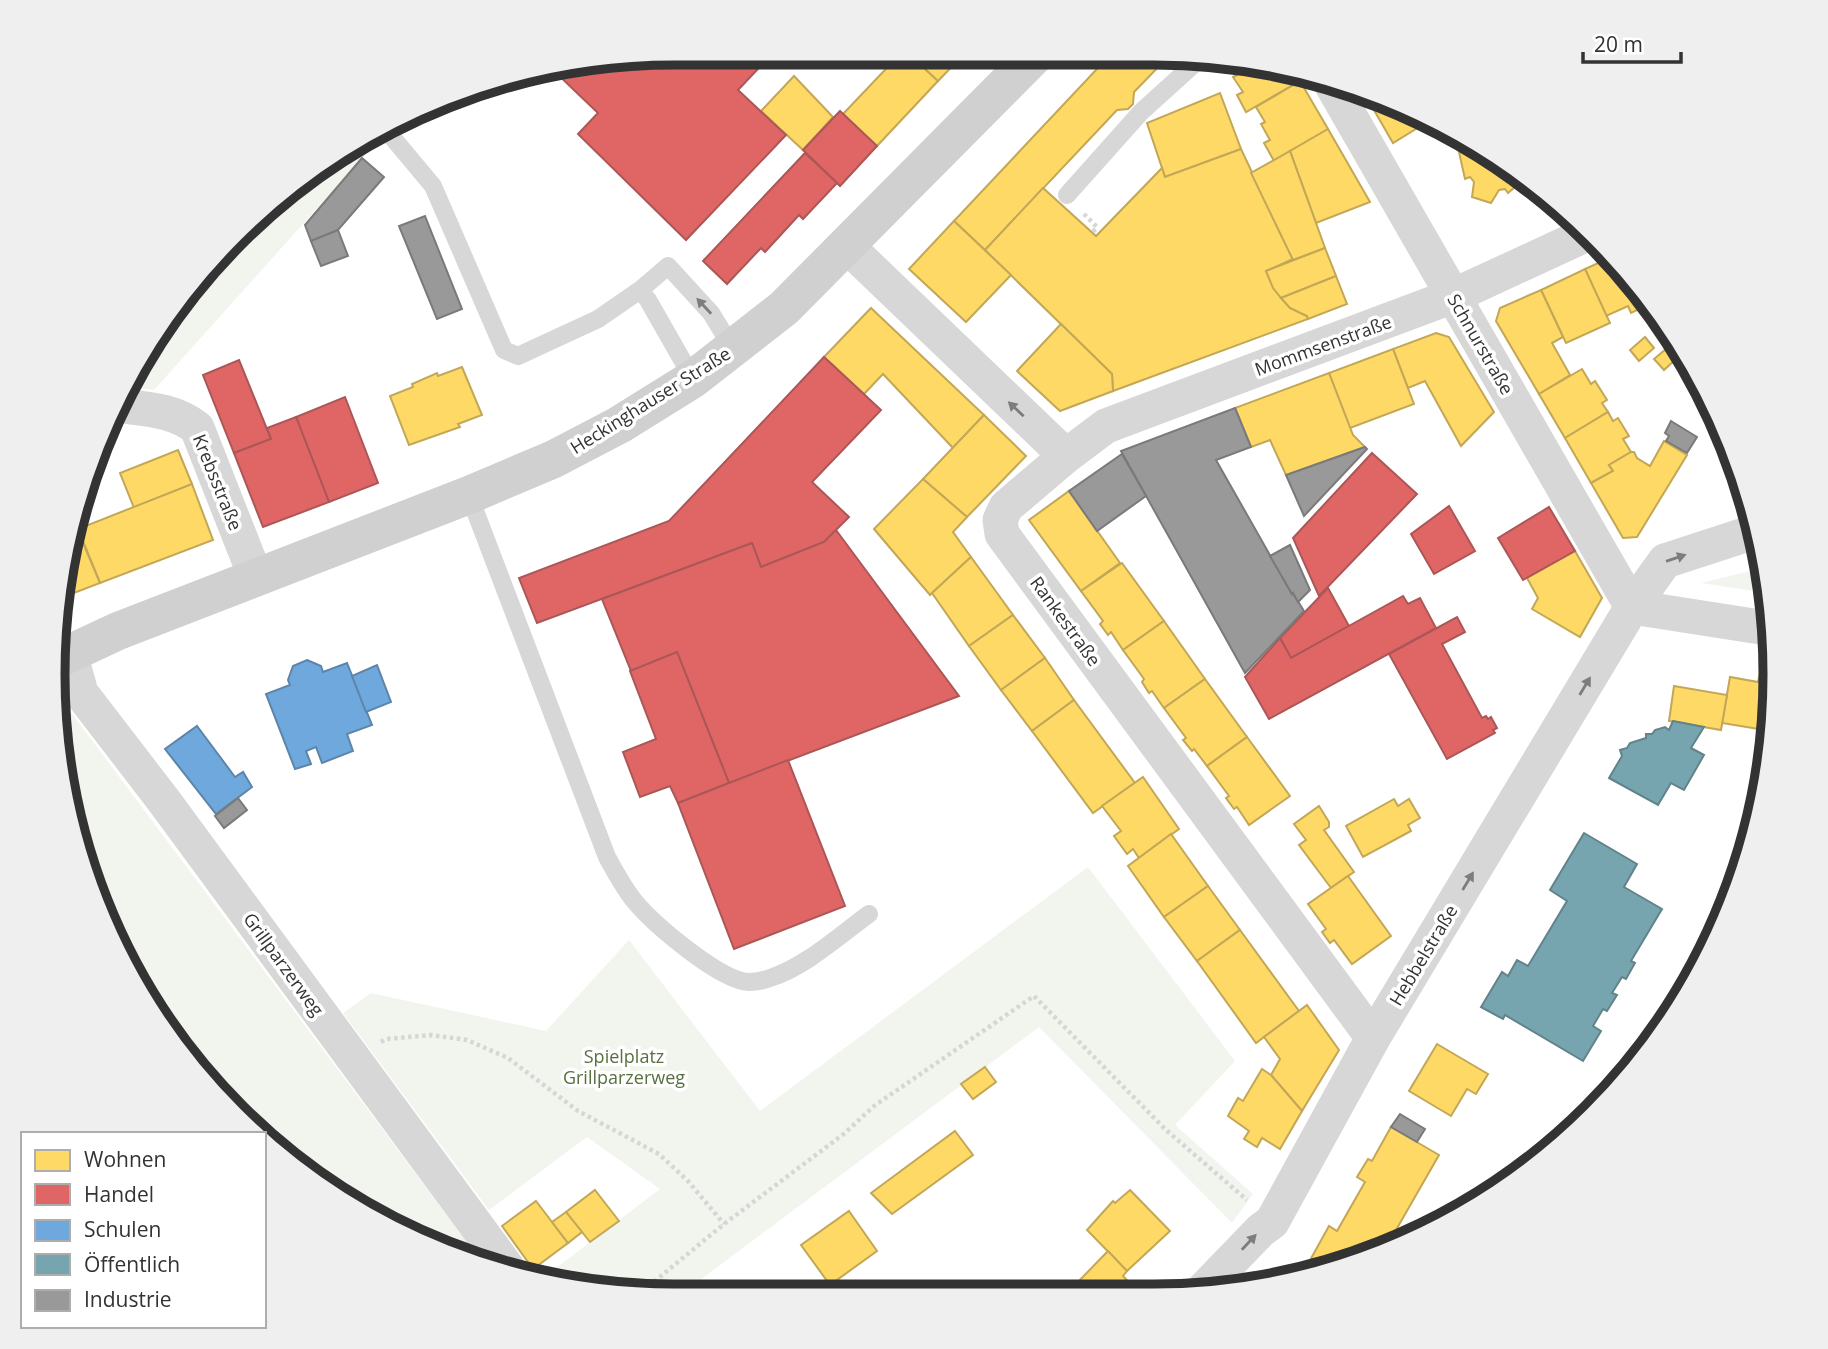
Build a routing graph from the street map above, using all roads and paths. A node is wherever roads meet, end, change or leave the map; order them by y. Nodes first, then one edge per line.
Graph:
1 (1025, 65) edge
2 (1192, 66) edge
3 (1337, 93) edge
4 (391, 135) edge
5 (1067, 195) dead end
6 (1082, 213) dead end
7 (1092, 233) dead end
8 (1579, 238) edge
9 (847, 246) junction
10 (640, 290) junction
11 (1454, 296) junction
12 (733, 349) junction
13 (693, 379) junction
14 (127, 407) edge
15 (1066, 456) junction
16 (469, 495) junction
17 (1746, 534) edge
18 (256, 578) junction
19 (1632, 607) junction
20 (1761, 627) edge
21 (65, 655) edge
22 (65, 659) edge
23 (869, 914) dead end
24 (1373, 1038) junction
25 (354, 1060) junction
26 (1272, 1222) junction
27 (724, 1224) junction
28 (500, 1258) edge
29 (1212, 1281) edge
30 (652, 1283) edge

1 - 9 main road, Heckinghauser Straße
2 - 5 lane
3 - 11 street, Schnurstraße
4 - 10 lane
6 - 7 path
8 - 11 street, Mommsenstraße
9 - 12 main road, Heckinghauser Straße
15 -> 9 street
12 -> 10 lane
10 - 13 lane
11 - 15 street, Mommsenstraße
11 - 19 street, Schnurstraße
12 - 13 main road, Heckinghauser Straße
13 - 16 main road, Heckinghauser Straße
14 - 18 street, Krebsstraße
15 - 24 street, Rankestraße
16 - 18 main road, Heckinghauser Straße
16 - 23 lane
19 -> 17 street, Hebbelstraße
18 - 21 main road, Heckinghauser Straße
19 - 20 street
24 -> 19 street, Hebbelstraße
22 - 25 street, Grillparzerweg
24 - 26 street, Hebbelstraße
25 - 27 path
25 - 28 street, Grillparzerweg
26 - 27 path
29 -> 26 street, Hebbelstraße
27 - 30 path

